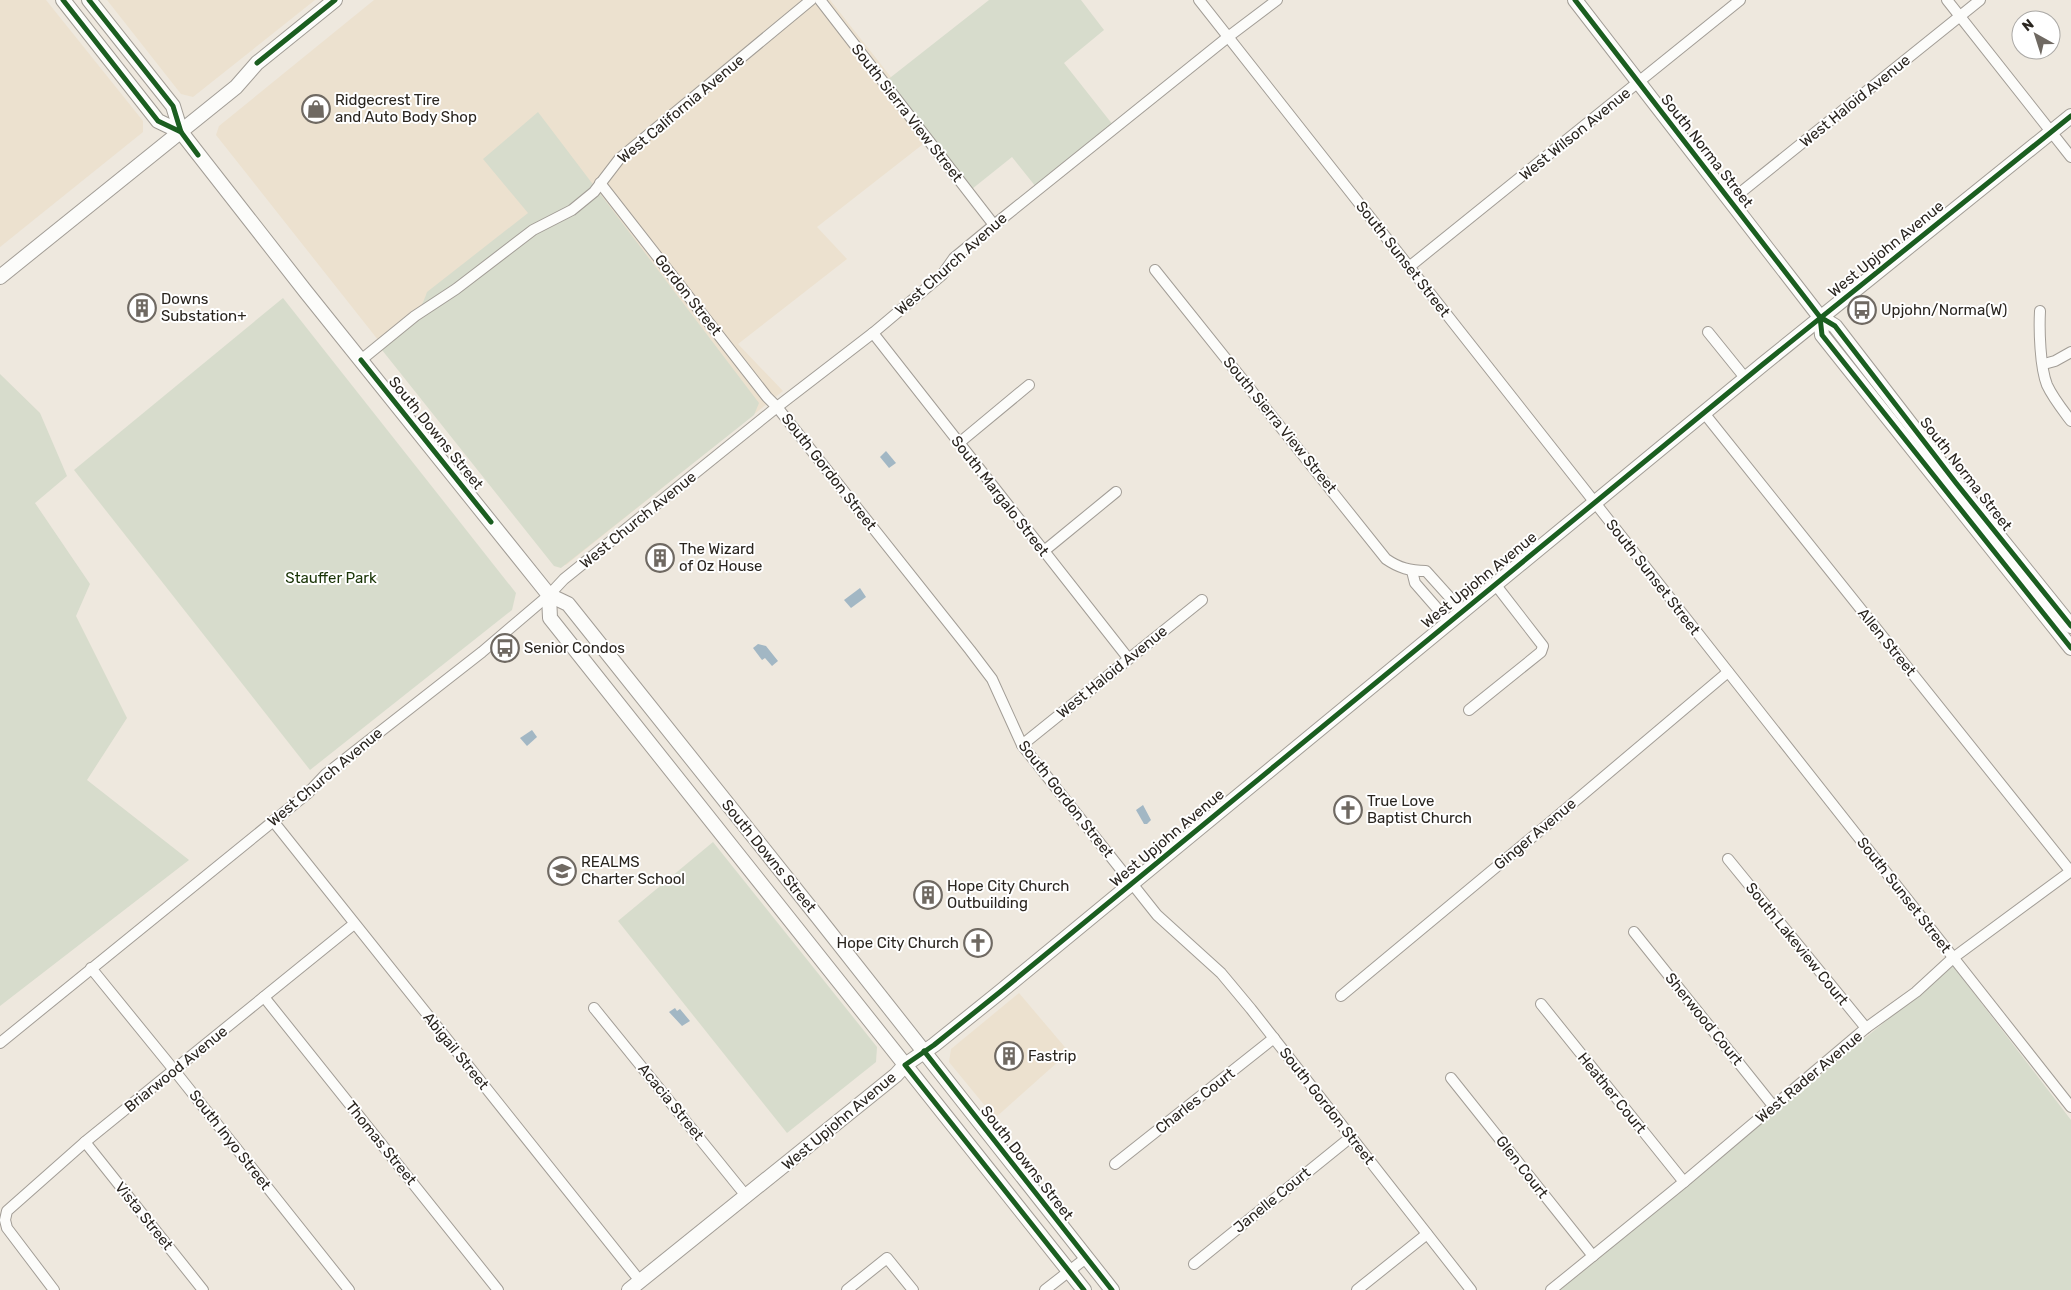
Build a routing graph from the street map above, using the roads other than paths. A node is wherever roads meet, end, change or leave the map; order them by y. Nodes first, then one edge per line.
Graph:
1 (63, 0) edge
2 (89, 0) edge
3 (336, 0) edge
4 (810, 0) edge
5 (820, 0) edge
6 (1199, 0) edge
7 (1277, 0) edge
8 (1574, 0) edge
9 (1740, 0) edge
10 (1947, 0) edge
11 (1980, 0) edge
12 (1959, 16) junction
13 (1228, 37) junction
14 (1638, 82) junction
15 (2071, 116) edge
16 (181, 132) junction
17 (2052, 132) junction
18 (2071, 157) edge
19 (600, 182) junction
20 (1730, 201) junction
21 (994, 225) junction
22 (1409, 267) junction
23 (1155, 270) dead end
24 (0, 277) edge
25 (2040, 310) dead end
26 (1820, 318) junction
27 (1708, 332) dead end
28 (872, 333) junction
29 (2071, 352) edge
30 (362, 360) junction
31 (2044, 364) junction
32 (1746, 379) junction
33 (1029, 385) dead end
34 (777, 407) junction
35 (1704, 412) junction
36 (2071, 421) edge
37 (959, 443) junction
38 (1116, 492) dead end
39 (1594, 502) junction
40 (1044, 551) junction
41 (1412, 571) junction
42 (1494, 584) junction
43 (549, 595) junction
44 (1202, 600) dead end
45 (1462, 611) junction
46 (1449, 622) junction
47 (2068, 631) edge
48 (2071, 648) edge
49 (1128, 658) junction
50 (1728, 672) junction
51 (1469, 710) dead end
52 (1022, 745) junction
53 (273, 821) junction
54 (1728, 859) dead end
55 (2071, 871) edge
56 (1132, 884) junction
57 (354, 924) junction
58 (1634, 932) dead end
59 (1953, 958) junction
60 (91, 968) junction
61 (1341, 996) dead end
62 (264, 997) junction
63 (1541, 1004) dead end
64 (594, 1008) dead end
65 (1866, 1028) junction
66 (1274, 1038) junction
67 (0, 1043) edge
68 (924, 1051) junction
69 (905, 1065) junction
70 (174, 1070) junction
71 (1451, 1078) dead end
72 (1774, 1107) junction
73 (2071, 1107) edge
74 (1352, 1137) junction
75 (85, 1142) junction
76 (1115, 1164) dead end
77 (1684, 1182) junction
78 (747, 1197) junction
79 (1427, 1234) junction
80 (1593, 1256) junction
81 (1086, 1258) junction
82 (1194, 1264) dead end
83 (1069, 1270) junction
84 (634, 1286) edge
85 (54, 1290) edge
86 (203, 1290) edge
87 (349, 1290) edge
88 (498, 1290) edge
89 (847, 1290) edge
90 (913, 1290) edge
91 (1045, 1290) edge
92 (1084, 1290) edge
93 (1112, 1290) edge
94 (1357, 1290) edge
95 (1471, 1290) edge
96 (1551, 1290) edge

1 - 16 main road
2 - 16 main road
3 - 16 main road
4 - 19 street, West California Avenue
5 - 21 street, South Sierra View Street
6 - 13 street, South Sunset Street
7 - 13 street, West Church Avenue
8 - 14 main road, South Norma Street
9 - 14 street, West Wilson Avenue
10 - 12 street
11 - 12 street, West Haloid Avenue
12 - 17 street
12 - 20 street, West Haloid Avenue
13 - 21 street, West Church Avenue
13 - 22 street, South Sunset Street
14 - 20 main road, South Norma Street
14 - 22 street, West Wilson Avenue
15 - 17 main road, West Upjohn Avenue
16 - 24 main road
16 - 30 main road, South Downs Street
17 - 18 street
17 - 26 main road, West Upjohn Avenue
19 - 30 street, West California Avenue
19 - 34 street, Gordon Street
20 - 26 main road, South Norma Street
21 - 28 street, West Church Avenue
22 - 39 street, South Sunset Street
23 - 41 street, South Sierra View Street
25 - 31 street
26 - 32 main road, West Upjohn Avenue
26 - 47 main road, South Norma Street
27 - 32 street
28 - 34 street, West Church Avenue
28 - 37 street, South Margalo Street
29 - 31 street
30 - 43 main road, South Downs Street
31 - 36 street
32 - 35 main road, West Upjohn Avenue
33 - 37 street
34 - 43 street, West Church Avenue
34 - 52 street, South Gordon Street
35 - 39 main road, West Upjohn Avenue
35 - 55 street, Allen Street
37 - 40 street, South Margalo Street
38 - 40 street
39 - 42 main road, West Upjohn Avenue
39 - 50 street, South Sunset Street
40 - 49 street, South Margalo Street
41 - 45 street, South Sierra View Street
41 - 46 street
42 - 45 main road, West Upjohn Avenue
42 - 51 street
43 - 53 street, West Church Avenue
43 - 68 main road, South Downs Street
43 - 69 main road, South Downs Street
44 - 49 street, West Haloid Avenue
45 - 46 main road, West Upjohn Avenue
46 - 56 main road, West Upjohn Avenue
47 - 48 main road, South Norma Street
49 - 52 street, West Haloid Avenue
50 - 59 street, South Sunset Street
50 - 61 street, Ginger Avenue
52 - 56 street, South Gordon Street
53 - 57 street, Abigail Street
53 - 60 street, West Church Avenue
54 - 65 street, South Lakeview Court
55 - 59 street, West Rader Avenue
56 - 66 street, South Gordon Street
56 - 68 main road, West Upjohn Avenue
57 - 62 street, Briarwood Avenue
57 - 84 street, Abigail Street
58 - 72 street, Sherwood Court
59 - 65 street, West Rader Avenue
59 - 73 street, South Sunset Street
60 - 67 street, West Church Avenue
60 - 70 street, South Inyo Street
62 - 70 street, Briarwood Avenue
62 - 88 street, Thomas Street
63 - 77 street, Heather Court
64 - 78 street, Acacia Street
65 - 72 street, West Rader Avenue
66 - 74 street, South Gordon Street
66 - 76 street, Charles Court
68 - 69 main road, West Upjohn Avenue
68 - 81 main road, South Downs Street
69 - 78 main road, West Upjohn Avenue
69 - 83 main road, South Downs Street
70 - 75 street, Briarwood Avenue
70 - 87 street, South Inyo Street
71 - 80 street, Glen Court
72 - 77 street, West Rader Avenue
74 - 79 street, South Gordon Street
74 - 82 street, Janelle Court
75 - 85 street, Briarwood Avenue
75 - 86 street, Vista Street
77 - 80 street, West Rader Avenue
78 - 84 main road, West Upjohn Avenue
79 - 94 street
79 - 95 street, South Gordon Street
80 - 96 street, West Rader Avenue
81 - 83 street
81 - 93 main road, South Downs Street
83 - 91 street
83 - 92 main road, South Downs Street
89 - 90 street

